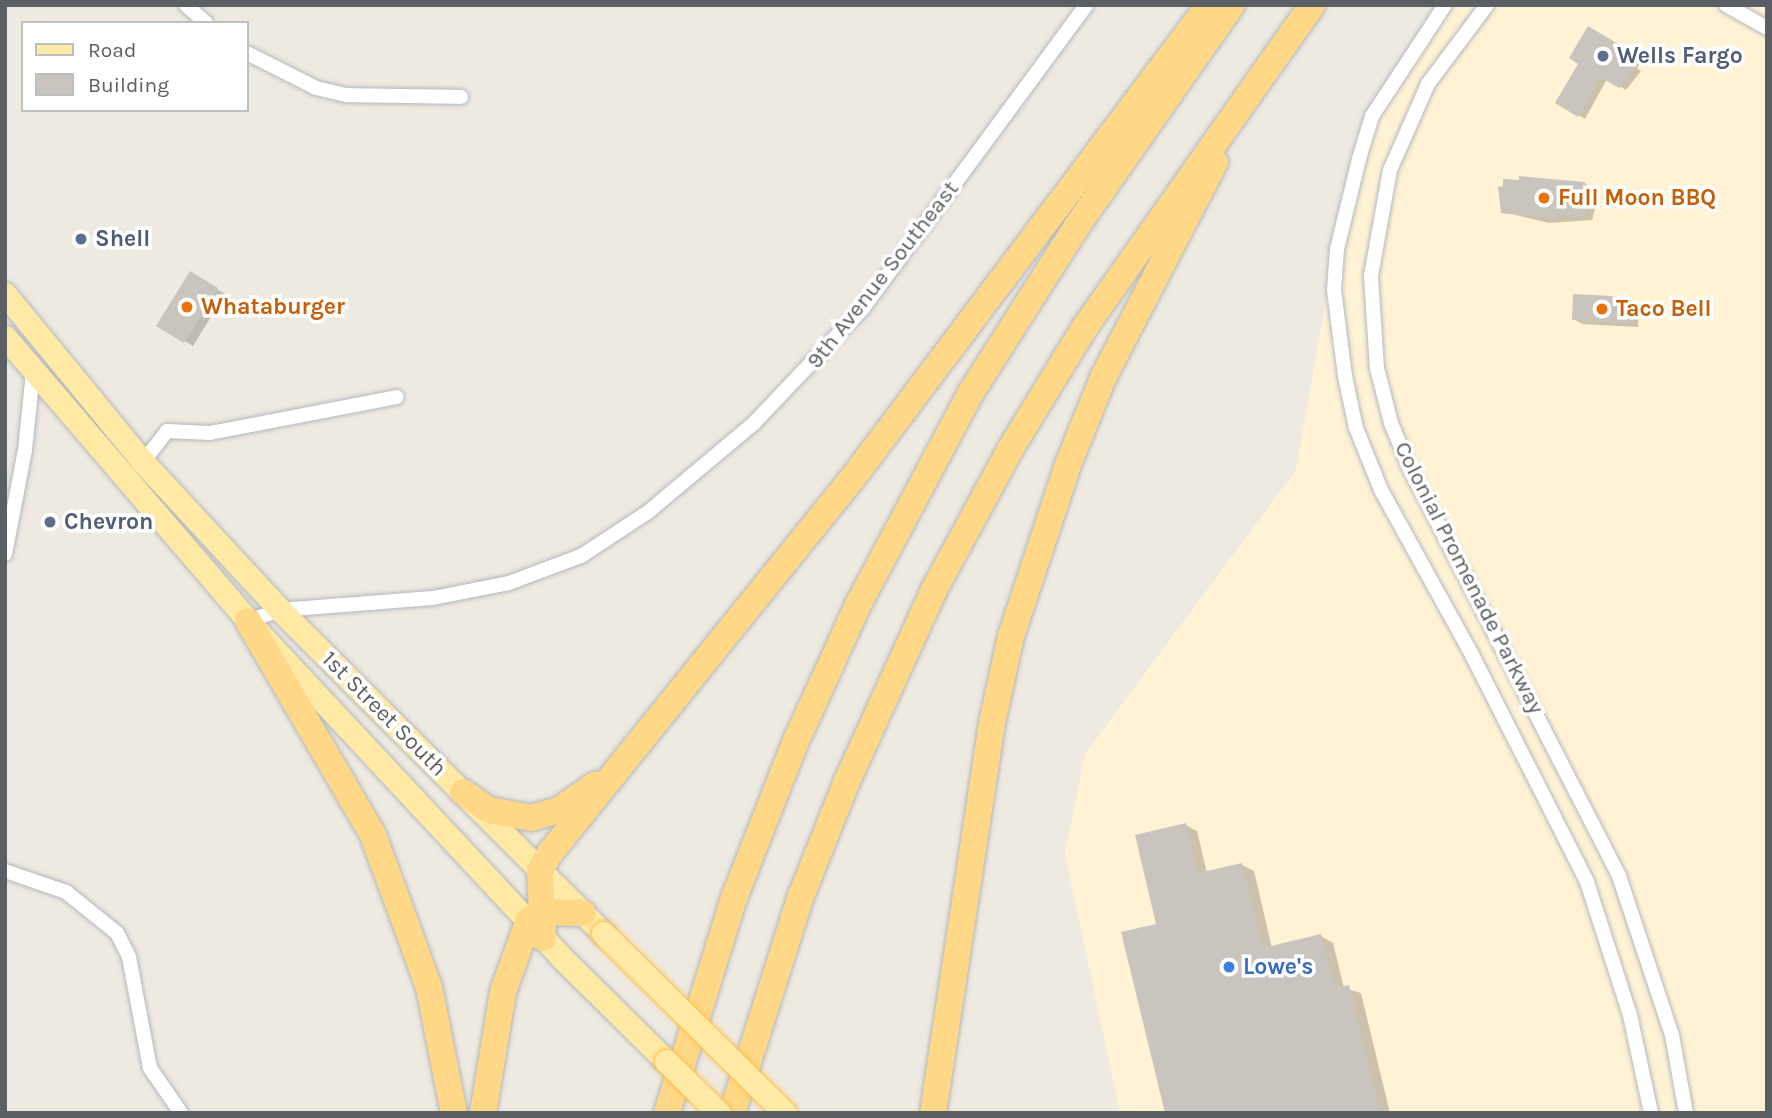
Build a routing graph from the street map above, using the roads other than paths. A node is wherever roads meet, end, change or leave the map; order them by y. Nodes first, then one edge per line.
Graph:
1 (186, 5) edge
2 (1086, 5) edge
3 (1209, 5) edge
4 (1233, 5) edge
5 (1312, 5) edge
6 (1445, 5) edge
7 (1487, 5) edge
8 (1726, 5) edge
9 (204, 21) edge
10 (1767, 27) edge
11 (248, 54) edge
12 (461, 97) dead end
13 (1245, 101) junction
14 (5, 294) edge
15 (5, 337) edge
16 (51, 351) junction
17 (33, 371) junction
18 (397, 397) dead end
19 (143, 461) junction
20 (5, 554) edge
21 (280, 610) junction
22 (248, 621) junction
23 (623, 761) junction
24 (463, 792) junction
25 (540, 870) junction
26 (5, 871) edge
27 (583, 913) junction
28 (543, 932) junction
29 (934, 1108) edge
30 (181, 1113) edge
31 (454, 1113) edge
32 (483, 1113) edge
33 (667, 1113) edge
34 (719, 1113) edge
35 (732, 1113) edge
36 (785, 1113) edge
37 (1651, 1113) edge
38 (1686, 1113) edge

1 - 9 street
2 - 21 street, 9th Avenue Southeast
3 - 23 highway
4 - 33 highway
5 - 13 highway
6 - 37 street, Colonial Promenade Parkway
7 - 38 street, Colonial Promenade Parkway
8 - 10 street
11 - 12 street
13 - 29 highway
13 - 35 highway
14 - 16 main road, 1st Street South
15 - 17 main road, 1st Street South
16 - 17 main road
16 - 19 main road, 1st Street South
17 - 20 street
17 - 22 main road, 1st Street South
18 - 19 street
19 - 21 main road, 1st Street South
21 - 22 street, 9th Avenue Southeast
21 - 24 main road, 1st Street South
22 - 28 main road, 1st Street South
22 - 31 highway
23 - 24 highway
23 - 25 highway
24 - 25 main road, 1st Street South
25 - 27 main road, 1st Street South
25 - 28 highway
26 - 30 street
27 - 28 highway
27 - 36 main road, 1st Street South, bridge
28 - 32 highway
28 - 34 main road, 1st Street South, bridge

